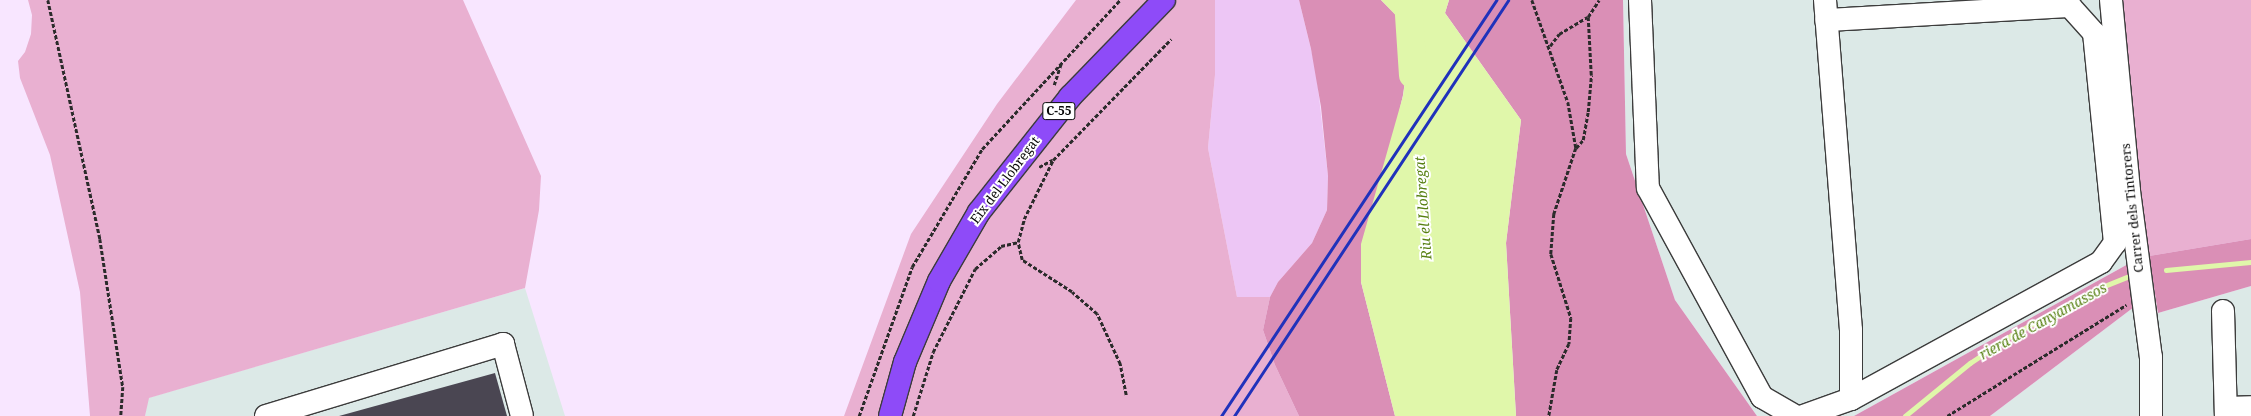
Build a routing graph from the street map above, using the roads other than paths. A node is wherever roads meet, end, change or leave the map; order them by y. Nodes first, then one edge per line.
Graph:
1 (1164, 0) edge
2 (1640, 0) edge
3 (2111, 0) edge
4 (1826, 10) edge
5 (2117, 163) junction
6 (2222, 311) dead end
7 (1851, 398) junction
8 (2251, 407) edge
9 (2226, 412) edge
10 (266, 416) edge
11 (522, 416) edge
12 (890, 416) edge
13 (1795, 416) edge
14 (1802, 416) edge
15 (2151, 416) edge

1 - 12 highway, Eix del Llobregat / C-55
2 - 13 street
3 - 5 street, Carrer dels Tintorers
4 - 5 street
4 - 7 street
5 - 7 street
5 - 15 street, Carrer dels Tintorers
6 - 9 street
7 - 14 street
8 - 9 street
10 - 11 street

